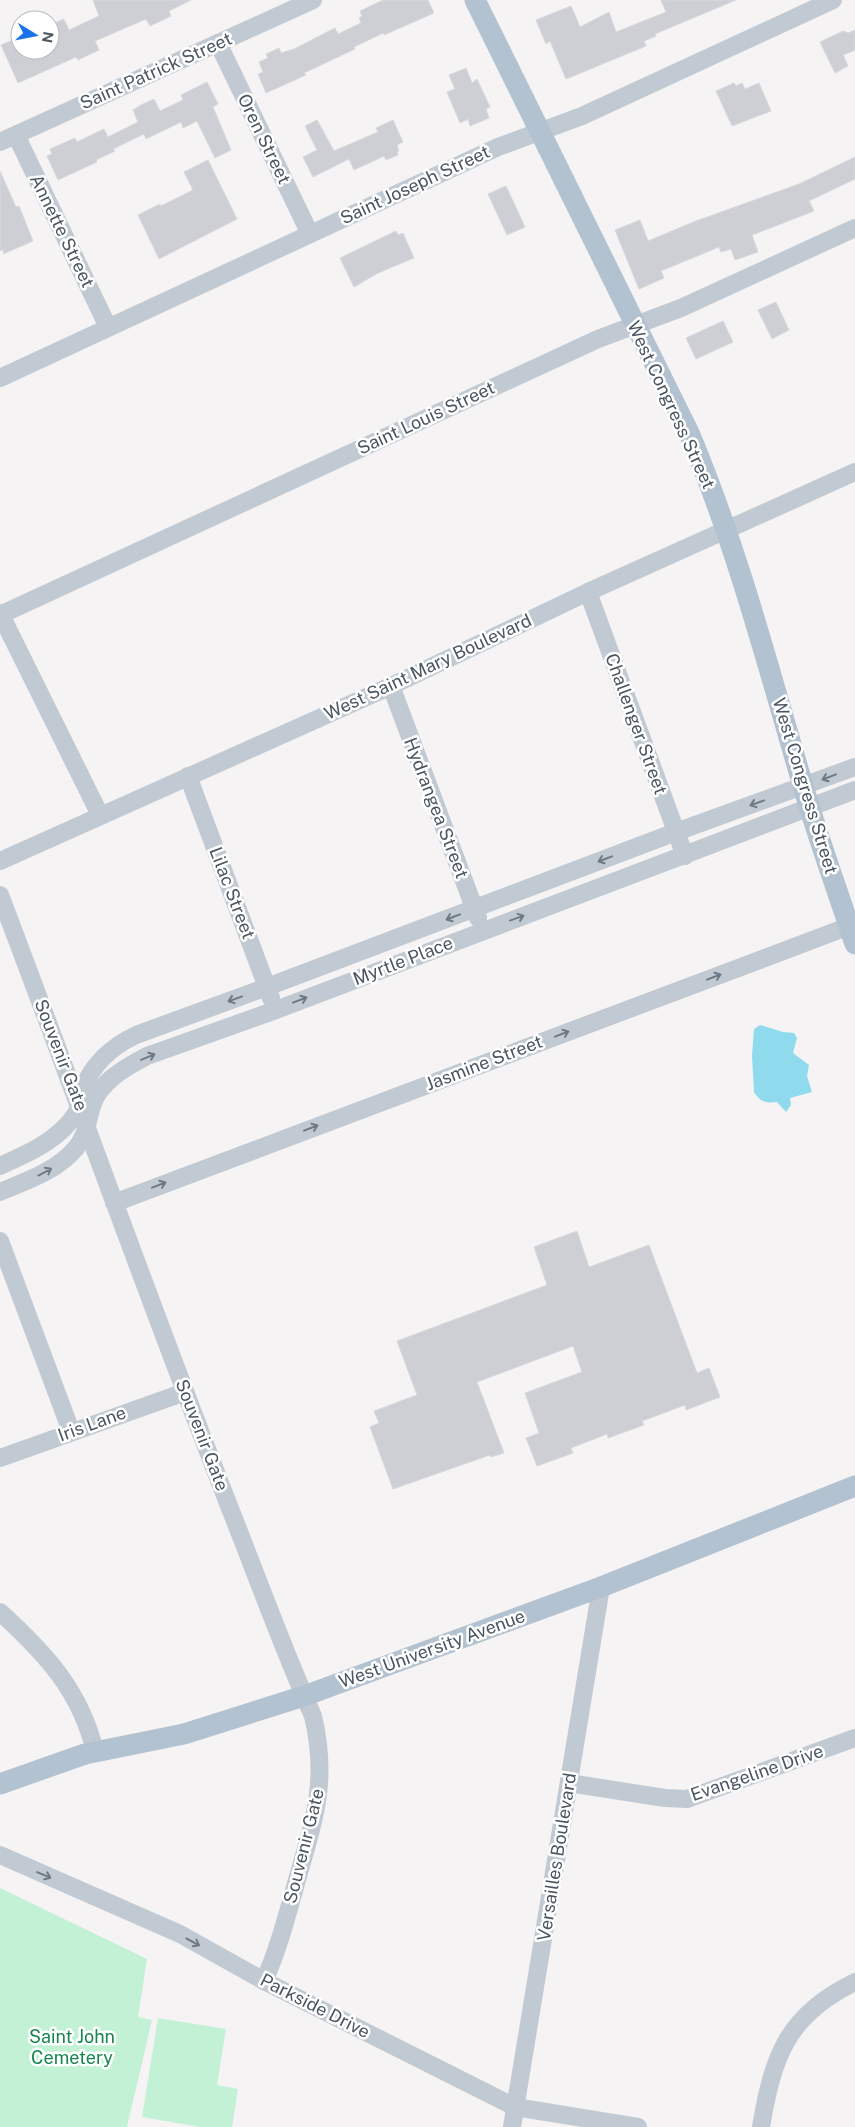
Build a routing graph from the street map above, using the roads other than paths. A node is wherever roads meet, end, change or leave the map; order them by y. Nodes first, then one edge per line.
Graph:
1 (313, 0) edge
2 (475, 0) edge
3 (833, 0) edge
4 (218, 43) junction
5 (539, 132) junction
6 (8, 138) edge
7 (855, 228) edge
8 (310, 234) junction
9 (634, 326) junction
10 (108, 327) junction
11 (0, 378) edge
12 (855, 472) edge
13 (726, 530) junction
14 (588, 592) junction
15 (0, 614) edge
16 (390, 686) junction
17 (855, 767) edge
18 (188, 776) junction
19 (855, 790) edge
20 (806, 797) junction
21 (100, 815) junction
22 (676, 832) junction
23 (686, 856) junction
24 (0, 861) edge
25 (0, 895) edge
26 (474, 909) junction
27 (482, 930) junction
28 (853, 931) edge
29 (268, 987) junction
30 (276, 1010) junction
31 (80, 1106) junction
32 (88, 1129) junction
33 (0, 1166) edge
34 (0, 1192) edge
35 (114, 1202) junction
36 (0, 1241) edge
37 (185, 1392) junction
38 (71, 1431) junction
39 (0, 1458) edge
40 (855, 1486) edge
41 (601, 1587) junction
42 (0, 1612) edge
43 (304, 1696) junction
44 (855, 1738) edge
45 (94, 1752) junction
46 (569, 1783) junction
47 (0, 1784) edge
48 (0, 1855) edge
49 (264, 1980) junction
50 (855, 1982) edge
51 (515, 2107) junction
52 (512, 2127) edge
53 (638, 2127) edge
54 (761, 2127) edge

1 - 4 street, Saint Patrick Street
2 - 5 main road, West Congress Street
3 - 5 street, Saint Joseph Street
4 - 6 street, Saint Patrick Street
4 - 8 street, Oren Street
5 - 8 street, Saint Joseph Street
5 - 9 main road, West Congress Street
6 - 10 street, Annette Street
7 - 9 street, Saint Louis Street
8 - 10 street, Saint Joseph Street
9 - 13 main road, West Congress Street
9 - 15 street, Saint Louis Street
10 - 11 street, Saint Joseph Street
12 - 13 street, West Saint Mary Boulevard
13 - 14 street, West Saint Mary Boulevard
13 - 20 main road, West Congress Street
14 - 16 street, West Saint Mary Boulevard
14 - 22 street, Challenger Street
15 - 21 street
16 - 18 street, West Saint Mary Boulevard
16 - 26 street, Hydrangea Street
17 -> 20 street, Myrtle Place
18 - 21 street, West Saint Mary Boulevard
18 - 29 street, Lilac Street
19 - 20 street, Myrtle Place
20 -> 22 street, Myrtle Place
20 - 23 street, Myrtle Place
20 - 28 main road, West Congress Street
21 - 24 street, West Saint Mary Boulevard
22 - 23 street, Challenger Street
22 -> 26 street, Myrtle Place
27 -> 23 street, Myrtle Place
25 - 31 street, Souvenir Gate
26 - 27 street, Hydrangea Street
26 -> 29 street, Myrtle Place
30 -> 27 street, Myrtle Place
35 -> 28 street, Jasmine Street
29 - 30 street, Lilac Street
29 -> 31 street, Myrtle Place
32 -> 30 street, Myrtle Place
31 - 32 street, Souvenir Gate
31 - 33 street, Myrtle Place
34 -> 32 street, Myrtle Place
32 - 35 street, Souvenir Gate
35 - 37 street, Souvenir Gate
36 - 38 street
37 - 38 street, Iris Lane
37 - 43 street, Souvenir Gate
38 - 39 street, Iris Lane
40 - 41 main road, West University Avenue
41 - 43 main road, West University Avenue
41 - 46 street, Versailles Boulevard
42 - 45 street
43 - 45 main road, West University Avenue
43 - 49 street, Souvenir Gate
44 - 46 street, Evangeline Drive
45 - 47 main road, West University Avenue
46 - 51 street, Versailles Boulevard
48 -> 49 street, Parkside Drive
49 - 51 street, Parkside Drive
50 - 54 street
51 - 52 street, Versailles Boulevard
51 - 53 street, Parkside Drive

